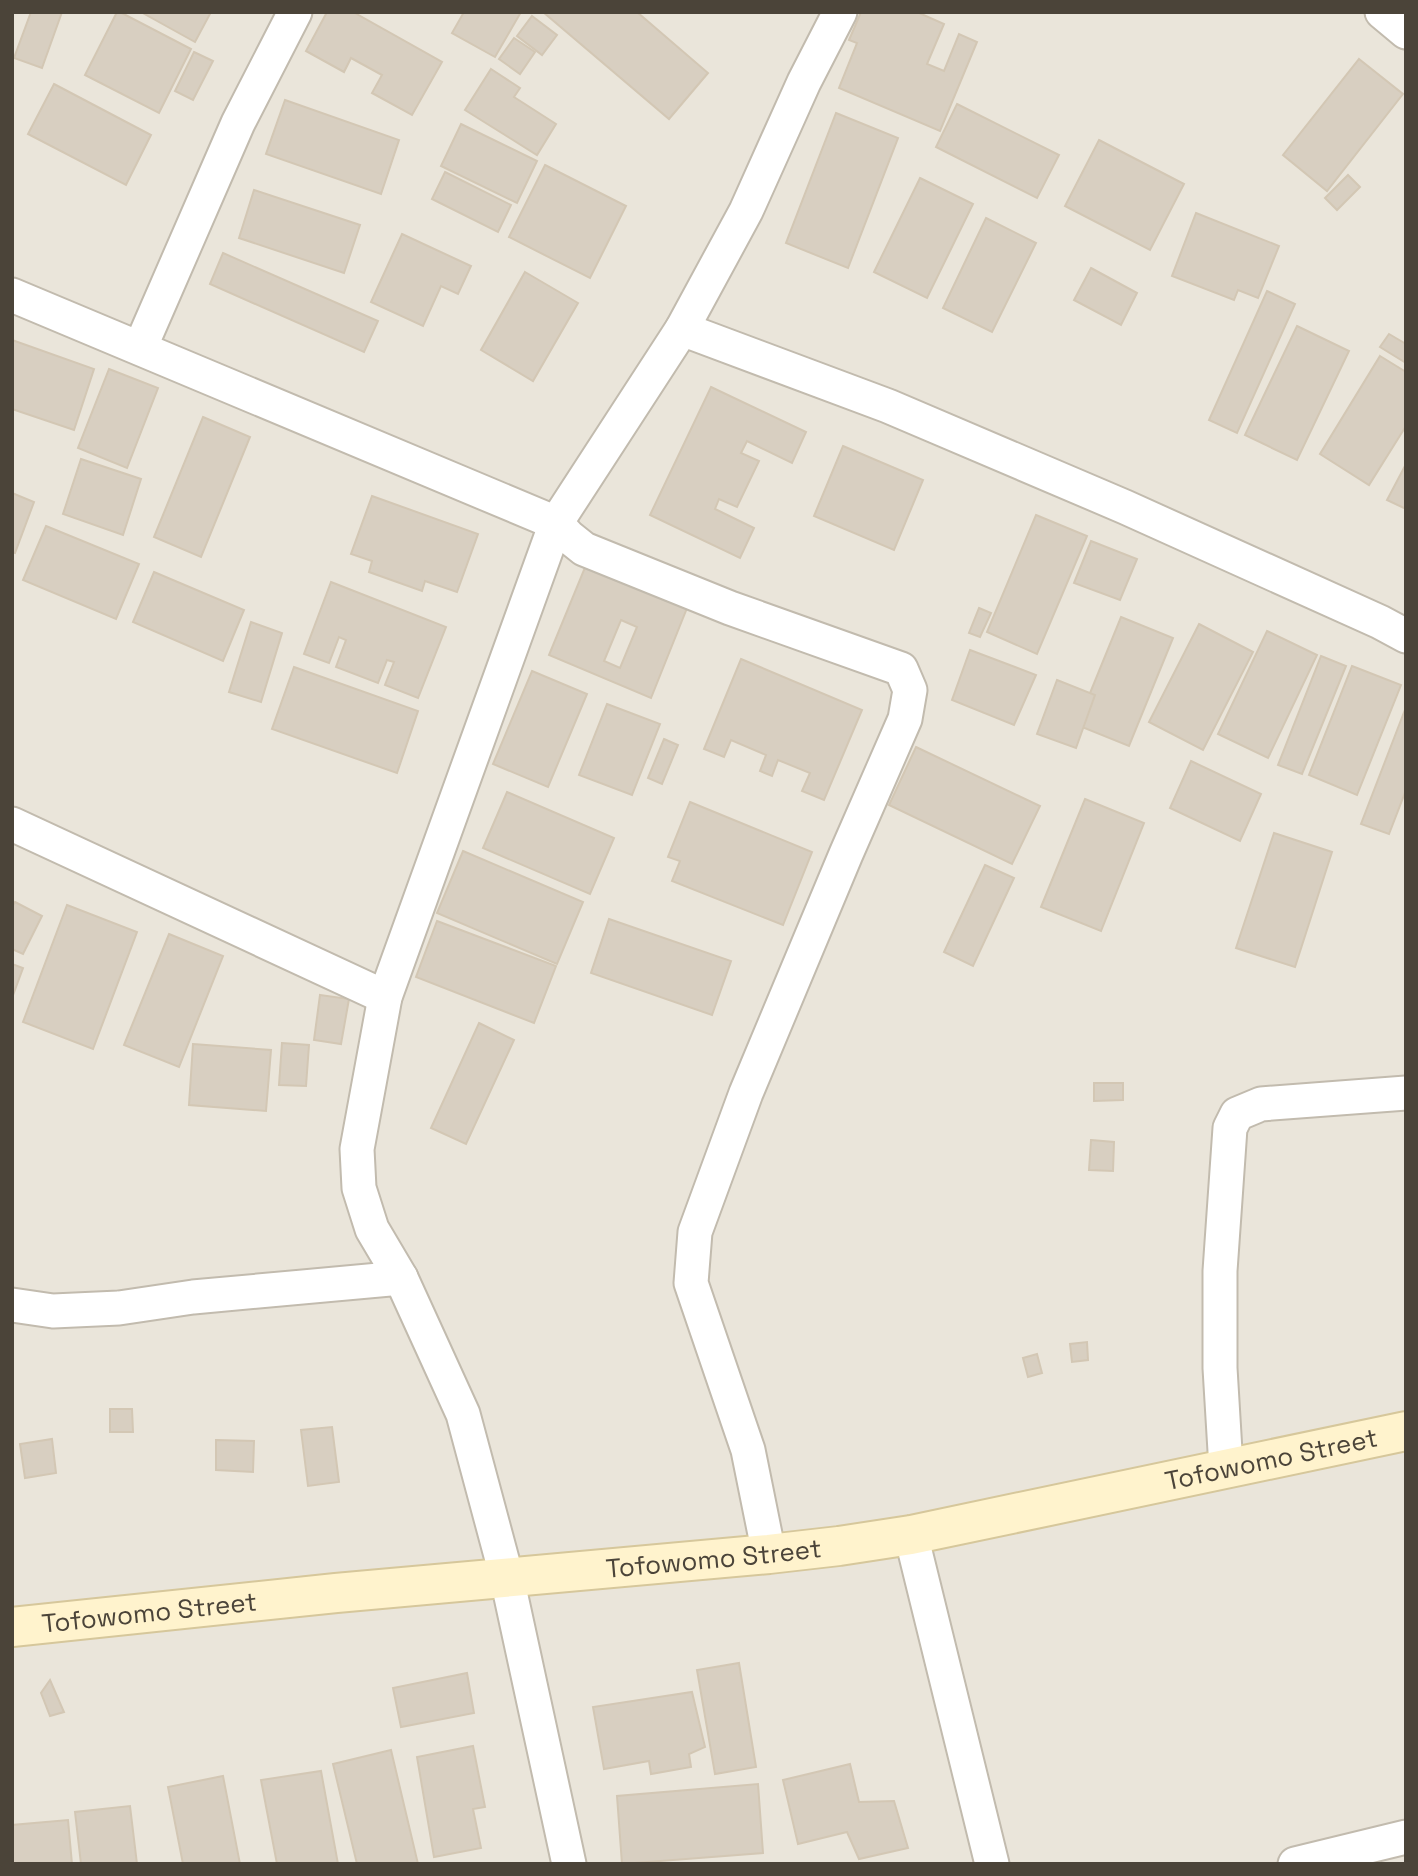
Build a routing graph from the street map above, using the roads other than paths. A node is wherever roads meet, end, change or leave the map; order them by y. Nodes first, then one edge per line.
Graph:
1 (295, 12) edge
2 (840, 12) edge
3 (1381, 12) edge
4 (1406, 32) edge
5 (12, 295) edge
6 (682, 329) junction
7 (140, 348) junction
8 (556, 523) junction
9 (1406, 636) edge
10 (12, 824) edge
11 (385, 998) junction
12 (1406, 1093) edge
13 (401, 1278) junction
14 (12, 1305) edge
15 (1406, 1431) edge
16 (1226, 1468) junction
17 (911, 1535) junction
18 (769, 1554) junction
19 (507, 1578) junction
20 (12, 1627) edge
21 (1406, 1837) edge
22 (569, 1864) edge
23 (992, 1864) edge
24 (1295, 1864) edge

1 - 7 street
2 - 6 street
3 - 4 street
5 - 7 street
6 - 8 street
6 - 9 street
7 - 8 street
8 - 11 street
8 - 18 street
10 - 11 street
11 - 13 street
12 - 16 street
13 - 14 street
13 - 19 street
15 - 16 street, Tofowomo Street
16 - 17 street, Tofowomo Street
17 - 18 street, Tofowomo Street
17 - 23 street
18 - 19 street, Tofowomo Street
19 - 20 street, Tofowomo Street
19 - 22 street
21 - 24 street

